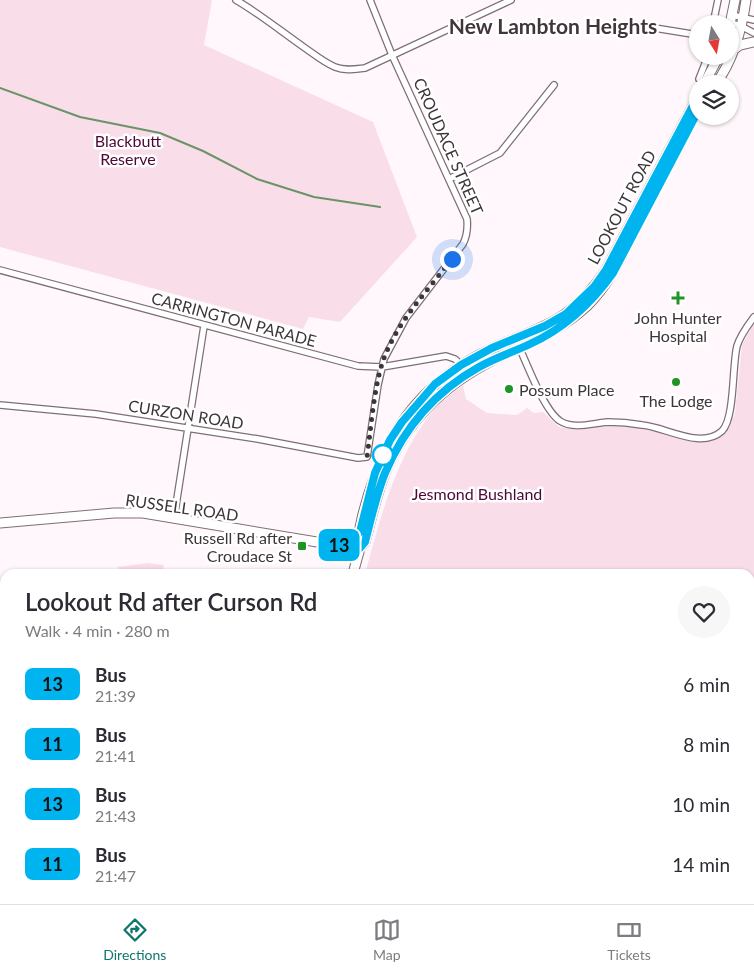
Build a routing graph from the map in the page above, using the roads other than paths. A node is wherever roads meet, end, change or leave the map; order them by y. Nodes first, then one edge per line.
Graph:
1 (236, 0) edge
2 (512, 0) edge
3 (718, 0) edge
4 (735, 0) edge
5 (746, 0) edge
6 (371, 3) edge
7 (715, 15) edge
8 (732, 15) edge
9 (754, 20) edge
10 (742, 21) junction
11 (630, 24) dead end
12 (739, 31) edge
13 (754, 33) edge
14 (689, 34) edge
15 (754, 42) edge
16 (739, 47) edge
17 (392, 55) junction
18 (554, 85) dead end
19 (689, 113) edge
20 (691, 125) edge
21 (449, 179) junction
22 (0, 270) edge
23 (754, 317) edge
24 (204, 326) junction
25 (515, 338) junction
26 (520, 348) junction
27 (461, 365) junction
28 (382, 367) junction
29 (0, 405) edge
30 (188, 429) junction
31 (367, 457) joint
32 (174, 518) junction
33 (0, 523) edge
34 (360, 532) junction
35 (338, 546) junction
36 (359, 549) junction
37 (354, 569) edge

1 - 17 street
2 - 17 street
3 - 7 street
4 - 8 main road
5 - 10 main road
6 - 17 street, CROUDACE STREET
9 - 10 street
10 - 12 main road
10 - 13 street
11 - 14 street
15 - 16 main road
17 - 21 street, CROUDACE STREET
18 - 21 street
19 - 25 main road, LOOKOUT ROAD
20 - 26 main road, LOOKOUT ROAD
21 - 28 street, CROUDACE STREET
22 - 24 street, CARRINGTON PARADE
23 - 26 street
24 - 28 street, CARRINGTON PARADE
24 - 30 street
25 - 26 street
25 - 27 main road, LOOKOUT ROAD
26 - 36 main road, LOOKOUT ROAD
27 - 28 street, CARRINGTON PARADE
27 - 34 main road, LOOKOUT ROAD
28 - 31 street, CROUDACE STREET
29 - 30 street, CURZON ROAD
30 - 31 street, CURZON ROAD
30 - 32 street
32 - 33 main road, RUSSELL ROAD
32 - 35 main road, RUSSELL ROAD
34 - 35 main road
34 - 36 main road, LOOKOUT ROAD
35 - 36 main road, RUSSELL ROAD
36 - 37 main road

